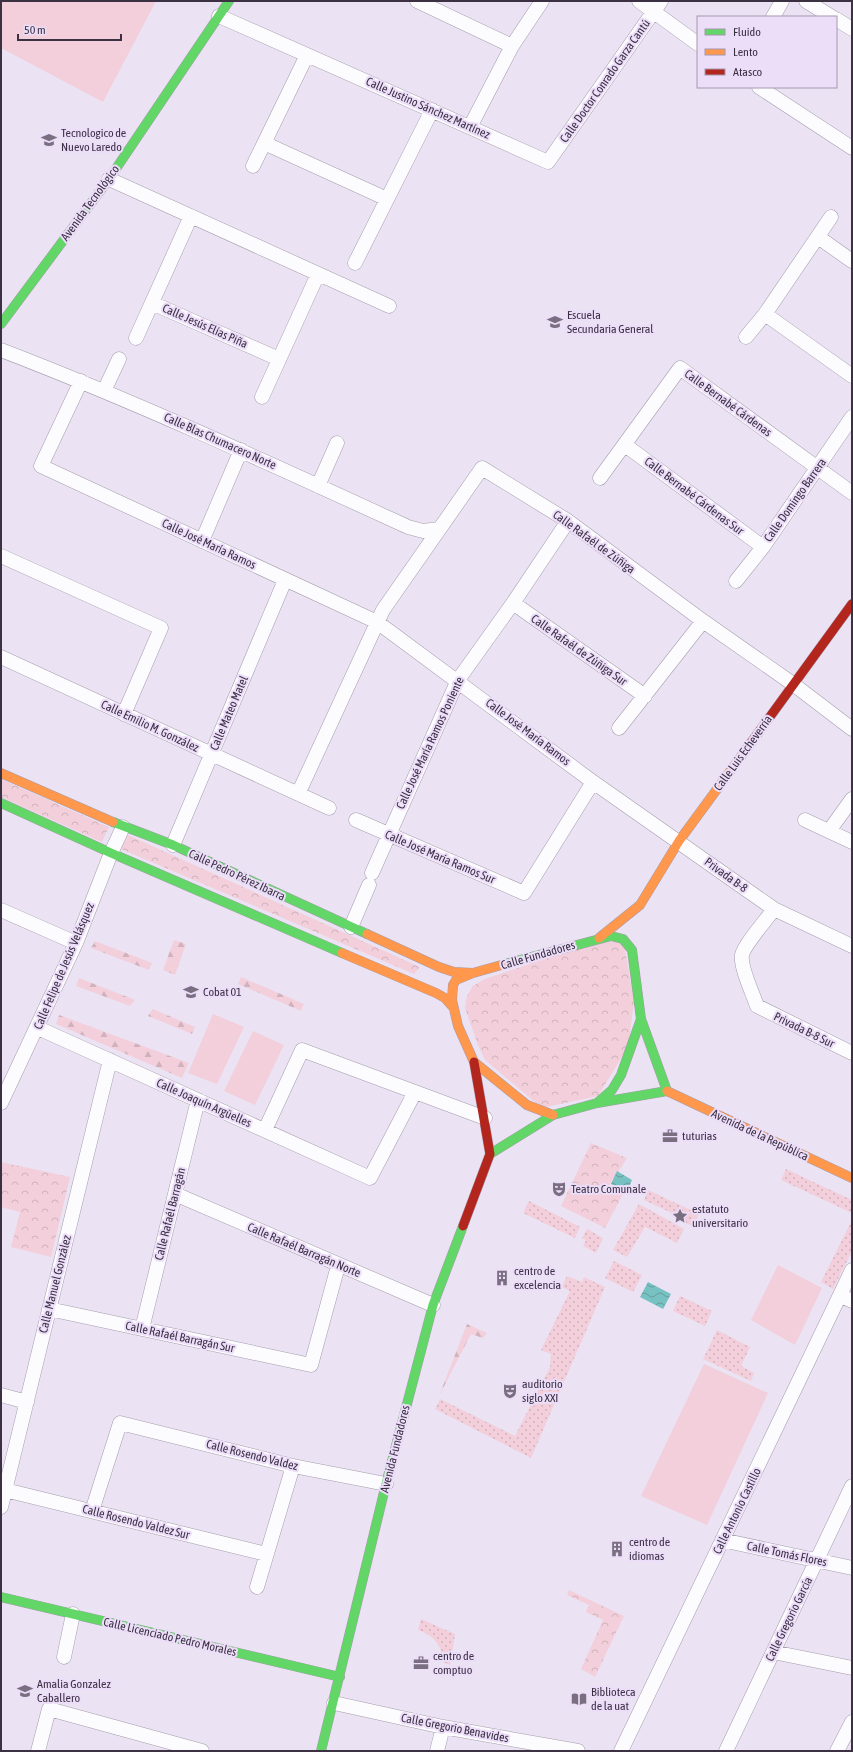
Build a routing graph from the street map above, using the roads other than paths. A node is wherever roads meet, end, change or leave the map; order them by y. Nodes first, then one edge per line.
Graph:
1 (229, 1) edge
2 (417, 1) edge
3 (542, 1) edge
4 (639, 1) edge
5 (782, 1) edge
6 (806, 1) edge
7 (658, 6) edge
8 (219, 16) junction
9 (774, 16) edge
10 (830, 16) edge
11 (837, 20) edge
12 (852, 29) edge
13 (697, 43) edge
14 (512, 46) junction
15 (307, 55) junction
16 (761, 88) edge
17 (432, 110) junction
18 (470, 127) junction
19 (264, 143) junction
20 (852, 148) edge
21 (548, 162) joint
22 (253, 166) dead end
23 (109, 179) junction
24 (387, 199) junction
25 (191, 216) junction
26 (831, 217) dead end
27 (818, 237) junction
28 (852, 261) edge
29 (355, 263) dead end
30 (318, 274) junction
31 (152, 303) junction
32 (389, 306) dead end
33 (765, 314) junction
34 (1, 324) edge
35 (746, 337) dead end
36 (136, 338) dead end
37 (1, 350) edge
38 (118, 359) dead end
39 (279, 359) junction
40 (852, 376) edge
41 (81, 381) junction
42 (104, 391) junction
43 (262, 397) dead end
44 (852, 417) edge
45 (337, 443) dead end
46 (625, 445) junction
47 (241, 450) junction
48 (817, 468) junction
49 (600, 478) dead end
50 (318, 486) junction
51 (852, 493) edge
52 (568, 521) junction
53 (439, 530) junction
54 (202, 541) junction
55 (763, 547) junction
56 (1, 556) edge
57 (285, 580) junction
58 (736, 581) dead end
59 (513, 603) junction
60 (852, 604) edge
61 (703, 621) junction
62 (377, 622) junction
63 (1, 658) edge
64 (458, 680) junction
65 (793, 684) junction
66 (645, 696) junction
67 (124, 714) junction
68 (619, 728) dead end
69 (852, 729) edge
70 (211, 754) junction
71 (1, 773) edge
72 (593, 782) junction
73 (298, 794) junction
74 (852, 799) edge
75 (1, 803) edge
76 (329, 808) dead end
77 (356, 820) dead end
78 (804, 820) dead end
79 (123, 827) junction
80 (829, 831) junction
81 (388, 834) junction
82 (679, 841) junction
83 (852, 842) edge
84 (172, 845) junction
85 (111, 853) junction
86 (640, 905) junction
87 (774, 909) junction
88 (1, 910) edge
89 (637, 920) dead end
90 (351, 927) junction
91 (635, 936) dead end
92 (599, 938) junction
93 (76, 943) junction
94 (852, 946) edge
95 (632, 950) junction
96 (416, 957) junction
97 (472, 973) junction
98 (405, 979) junction
99 (452, 1006) junction
100 (641, 1019) junction
101 (38, 1028) junction
102 (852, 1053) edge
103 (110, 1060) junction
104 (474, 1062) junction
105 (667, 1091) junction
106 (415, 1092) junction
107 (198, 1100) junction
108 (1, 1103) edge
109 (597, 1103) junction
110 (553, 1116) junction
111 (485, 1118) junction
112 (265, 1130) junction
113 (490, 1154) junction
114 (852, 1178) edge
115 (175, 1194) junction
116 (338, 1266) junction
117 (852, 1270) edge
118 (846, 1298) edge
119 (433, 1305) junction
120 (49, 1308) junction
121 (142, 1329) junction
122 (1, 1395) edge
123 (27, 1402) junction
124 (293, 1466) junction
125 (386, 1484) junction
126 (852, 1486) edge
127 (3, 1489) edge
128 (1, 1507) edge
129 (92, 1511) junction
130 (722, 1540) junction
131 (266, 1554) junction
132 (817, 1560) junction
133 (852, 1568) edge
134 (257, 1587) dead end
135 (1, 1597) edge
136 (73, 1614) junction
137 (773, 1652) junction
138 (64, 1657) dead end
139 (852, 1668) edge
140 (340, 1677) junction
141 (334, 1703) junction
142 (852, 1722) edge
143 (443, 1727) junction
144 (38, 1751) edge
145 (202, 1751) edge
146 (321, 1751) edge
147 (437, 1751) edge
148 (578, 1751) edge
149 (622, 1751) edge
150 (726, 1751) edge
151 (837, 1751) edge

1 - 8 street, Avenida Tecnológico
2 - 14 street
3 - 14 street
4 - 7 street
5 - 9 street
6 - 10 street
7 - 13 street
7 - 21 street, Calle Doctor Conrado Garza Cantú
8 - 15 street, Calle Justino Sánchez Martínez
8 - 23 street, Avenida Tecnológico
11 - 12 street
14 - 18 street
15 - 17 street, Calle Justino Sánchez Martínez
15 - 19 street
16 - 20 street
17 - 18 street, Calle Justino Sánchez Martínez
17 - 24 street
18 - 21 street, Calle Justino Sánchez Martínez
19 - 22 street
19 - 24 street
23 - 25 street
23 - 34 street, Avenida Tecnológico
24 - 29 street
25 - 30 street
25 - 31 street, Calle Jesús Elías Piña
26 - 27 street
27 - 28 street
27 - 33 street
30 - 32 street
30 - 39 street
31 - 36 street
31 - 39 street, Calle Jesús Elías Piña
33 - 35 street
33 - 40 street
37 - 41 street, Calle Blas Chumacero Norte
38 - 42 street
39 - 43 street
41 - 42 street, Calle Blas Chumacero Norte
41 - 54 street, Calle José María Ramos
42 - 47 street, Calle Blas Chumacero Norte
44 - 48 street, Calle Domingo Barrera
45 - 50 street
46 - 48 street, Calle Bernabé Cárdenas
46 - 49 street
46 - 55 street, Calle Bernabé Cárdenas Sur
47 - 50 street, Calle Blas Chumacero Norte
47 - 54 street
48 - 51 street, Calle Bernabé Cárdenas
48 - 55 street, Calle Domingo Barrera
50 - 53 street, Calle Blas Chumacero Norte
52 - 53 street, Calle Rafaél de Zúñiga
52 - 59 street, Calle José María Ramos Poniente
52 - 61 street, Calle Rafaél de Zúñiga
53 - 62 street
54 - 57 street, Calle José María Ramos
55 - 58 street, Calle Domingo Barrera
56 - 67 street
57 - 62 street, Calle José María Ramos
57 - 70 street, Calle Mateo Matel
59 - 64 street, Calle José María Ramos Poniente
59 - 66 street, Calle Rafaél de Zúñiga Sur
60 - 65 street, Calle Luis Echeverría
61 - 65 street, Calle Rafaél de Zúñiga
61 - 66 street
62 - 64 street, Calle José María Ramos
62 - 73 street
63 - 67 street, Calle Emilio M. González
64 - 72 street, Calle José María Ramos
64 - 81 street, Calle José María Ramos Poniente
65 - 69 street, Calle Rafaél de Zúñiga
65 - 82 street, Calle Luis Echeverría
66 - 68 street
67 - 70 street, Calle Emilio M. González
70 - 73 street, Calle Emilio M. González
70 - 84 street, Calle Mateo Matel
71 - 79 street, Calle Pedro Pérez Ibarra
72 - 81 street, Calle José María Ramos Sur
72 - 82 street, Calle José María Ramos
73 - 76 street
74 - 80 street
75 - 85 street
77 - 81 street, Calle José María Ramos Sur
78 - 80 street
79 - 84 street, Calle Pedro Pérez Ibarra
79 - 85 street, Calle Felipe de Jesús Velásquez
80 - 83 street
81 - 90 street, Calle José María Ramos Poniente
82 - 86 street, Calle Luis Echeverría
82 - 87 street, Privada B-8
84 - 90 street, Calle Pedro Pérez Ibarra
85 - 93 street, Calle Felipe de Jesús Velásquez
85 - 98 street
86 - 89 street, Calle Luis Echeverría
86 - 92 street, Calle Luis Echeverría
87 - 94 street, Privada B-8
87 - 102 street, Privada B-8 Sur
88 - 93 street
90 - 96 street, Calle Pedro Pérez Ibarra
91 - 95 street
92 - 95 street, Calle Fundadores
92 - 97 street, Calle Fundadores
93 - 101 street, Calle Felipe de Jesús Velásquez
95 - 100 street
96 - 97 street, Calle Pedro Pérez Ibarra
96 - 98 street
97 - 99 street, Calle Fundadores
98 - 99 street
99 - 104 street, Calle Fundadores
100 - 105 street
100 - 109 street
101 - 103 street, Calle Joaquín Argüelles
101 - 108 street, Calle Felipe de Jesús Velásquez
103 - 107 street, Calle Joaquín Argüelles
103 - 120 street, Calle Manuel González
104 - 110 street, Calle Fundadores
104 - 111 street, Calle Fundadores
105 - 109 street
105 - 114 street, Avenida de la República
106 - 111 street
106 - 112 street
106 - 112 street, Calle Joaquín Argüelles
107 - 112 street, Calle Joaquín Argüelles
107 - 115 street, Calle Rafaél Barragán
109 - 110 street
110 - 113 street
111 - 113 street, Calle Fundadores
113 - 119 street, Avenida Fundadores
115 - 116 street, Calle Rafaél Barragán Norte
115 - 121 street, Calle Rafaél Barragán
116 - 119 street, Calle Rafaél Barragán Norte
116 - 121 street, Calle Rafaél Barragán Sur
117 - 118 street, Calle Antonio Castillo
118 - 130 street, Calle Antonio Castillo
119 - 125 street, Avenida Fundadores
120 - 121 street, Calle Rafaél Barragán Sur
120 - 123 street, Calle Manuel González
122 - 123 street
123 - 127 street, Calle Manuel González
124 - 125 street, Calle Rosendo Valdez
124 - 129 street, Calle Rosendo Valdez
124 - 131 street
125 - 140 street, Avenida Fundadores
126 - 132 street, Calle Gregorio García
127 - 128 street, Calle Manuel González
127 - 129 street, Calle Rosendo Valdez Sur
129 - 131 street, Calle Rosendo Valdez Sur
130 - 132 street, Calle Tomás Flores
130 - 149 street, Calle Antonio Castillo
131 - 134 street
132 - 133 street, Calle Tomás Flores
132 - 137 street, Calle Gregorio García
135 - 136 street, Calle Licenciado Pedro Morales
136 - 138 street
136 - 140 street, Calle Licenciado Pedro Morales
137 - 139 street
137 - 150 street, Calle Gregorio García
140 - 141 street, Avenida Fundadores
141 - 143 street, Calle Gregorio Benavides
141 - 146 street, Avenida Fundadores
142 - 151 street
143 - 147 street
143 - 148 street, Calle Gregorio Benavides
144 - 145 street

